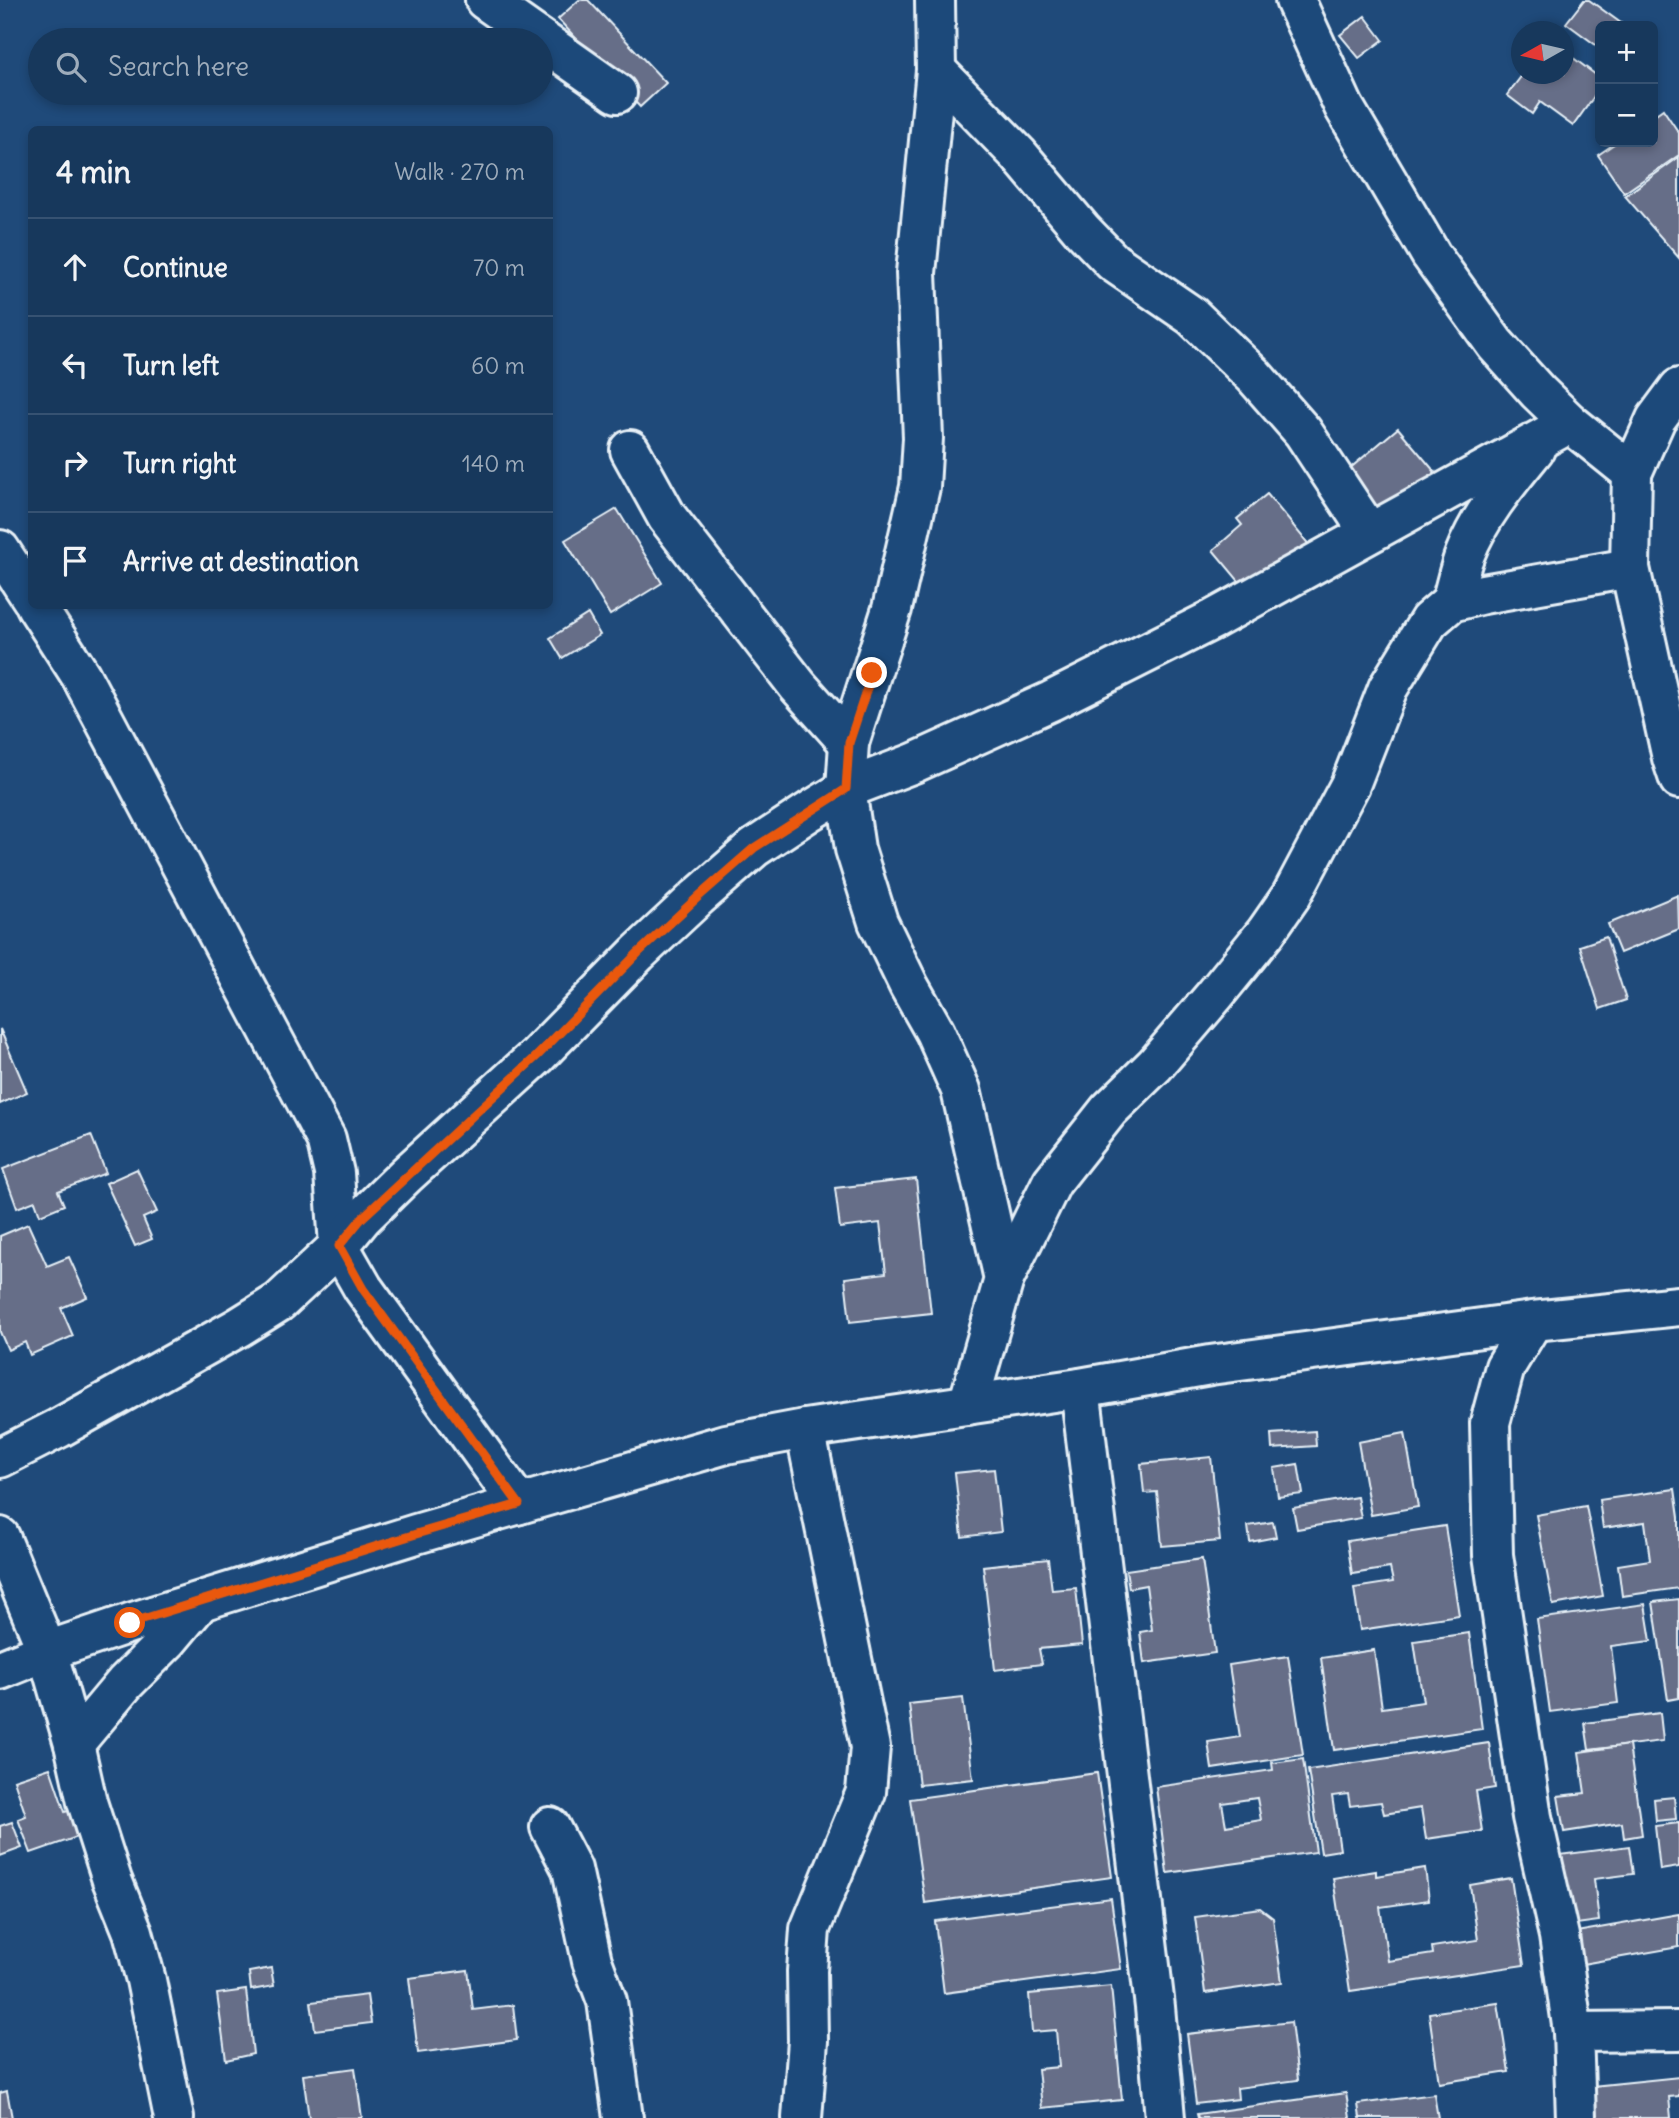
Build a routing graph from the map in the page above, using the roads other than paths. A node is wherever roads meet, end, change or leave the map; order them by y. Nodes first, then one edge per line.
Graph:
1 (485, 0) edge
2 (935, 0) edge
3 (1300, 2) edge
4 (525, 28) edge
5 (553, 48) edge
6 (936, 70) junction
7 (617, 93) dead end
8 (1679, 388) edge
9 (1559, 429) junction
10 (630, 450) dead end
11 (1632, 474) junction
12 (1369, 533) junction
13 (0, 550) edge
14 (1630, 568) junction
15 (28, 593) edge
16 (1451, 602) junction
17 (38, 609) edge
18 (849, 743) junction
19 (1679, 779) edge
20 (846, 789) junction
21 (339, 1246) junction
22 (1004, 1279) junction
23 (1679, 1306) edge
24 (1533, 1321) junction
25 (1080, 1388) junction
26 (968, 1405) junction
27 (805, 1429) junction
28 (0, 1458) edge
29 (519, 1504) junction
30 (0, 1537) edge
31 (200, 1603) junction
32 (47, 1651) junction
33 (0, 1670) edge
34 (74, 1744) junction
35 (550, 1827) dead end
36 (1679, 2031) edge
37 (1573, 2032) junction
38 (174, 2118) edge
39 (623, 2118) edge
40 (802, 2118) edge
41 (1165, 2118) edge
42 (1576, 2118) edge

1 - 4 street
2 - 6 street
3 - 9 street
5 - 7 street
6 - 12 street
6 - 18 street
8 - 11 street
9 - 11 street
9 - 12 street
9 - 16 street
10 - 18 street
11 - 14 street
12 - 20 street
13 - 15 street
14 - 16 street
14 - 19 street
16 - 22 street
17 - 21 street
18 - 20 street
20 - 21 street
20 - 22 street
21 - 28 street
21 - 29 street
22 - 26 street
23 - 24 street
24 - 25 street
24 - 37 street
25 - 26 street
25 - 41 street
26 - 27 street
27 - 29 street
27 - 40 street
29 - 31 street
30 - 32 street
31 - 32 street
31 - 34 street
32 - 33 street
32 - 34 street
34 - 38 street
35 - 39 street
36 - 37 street
37 - 42 street

